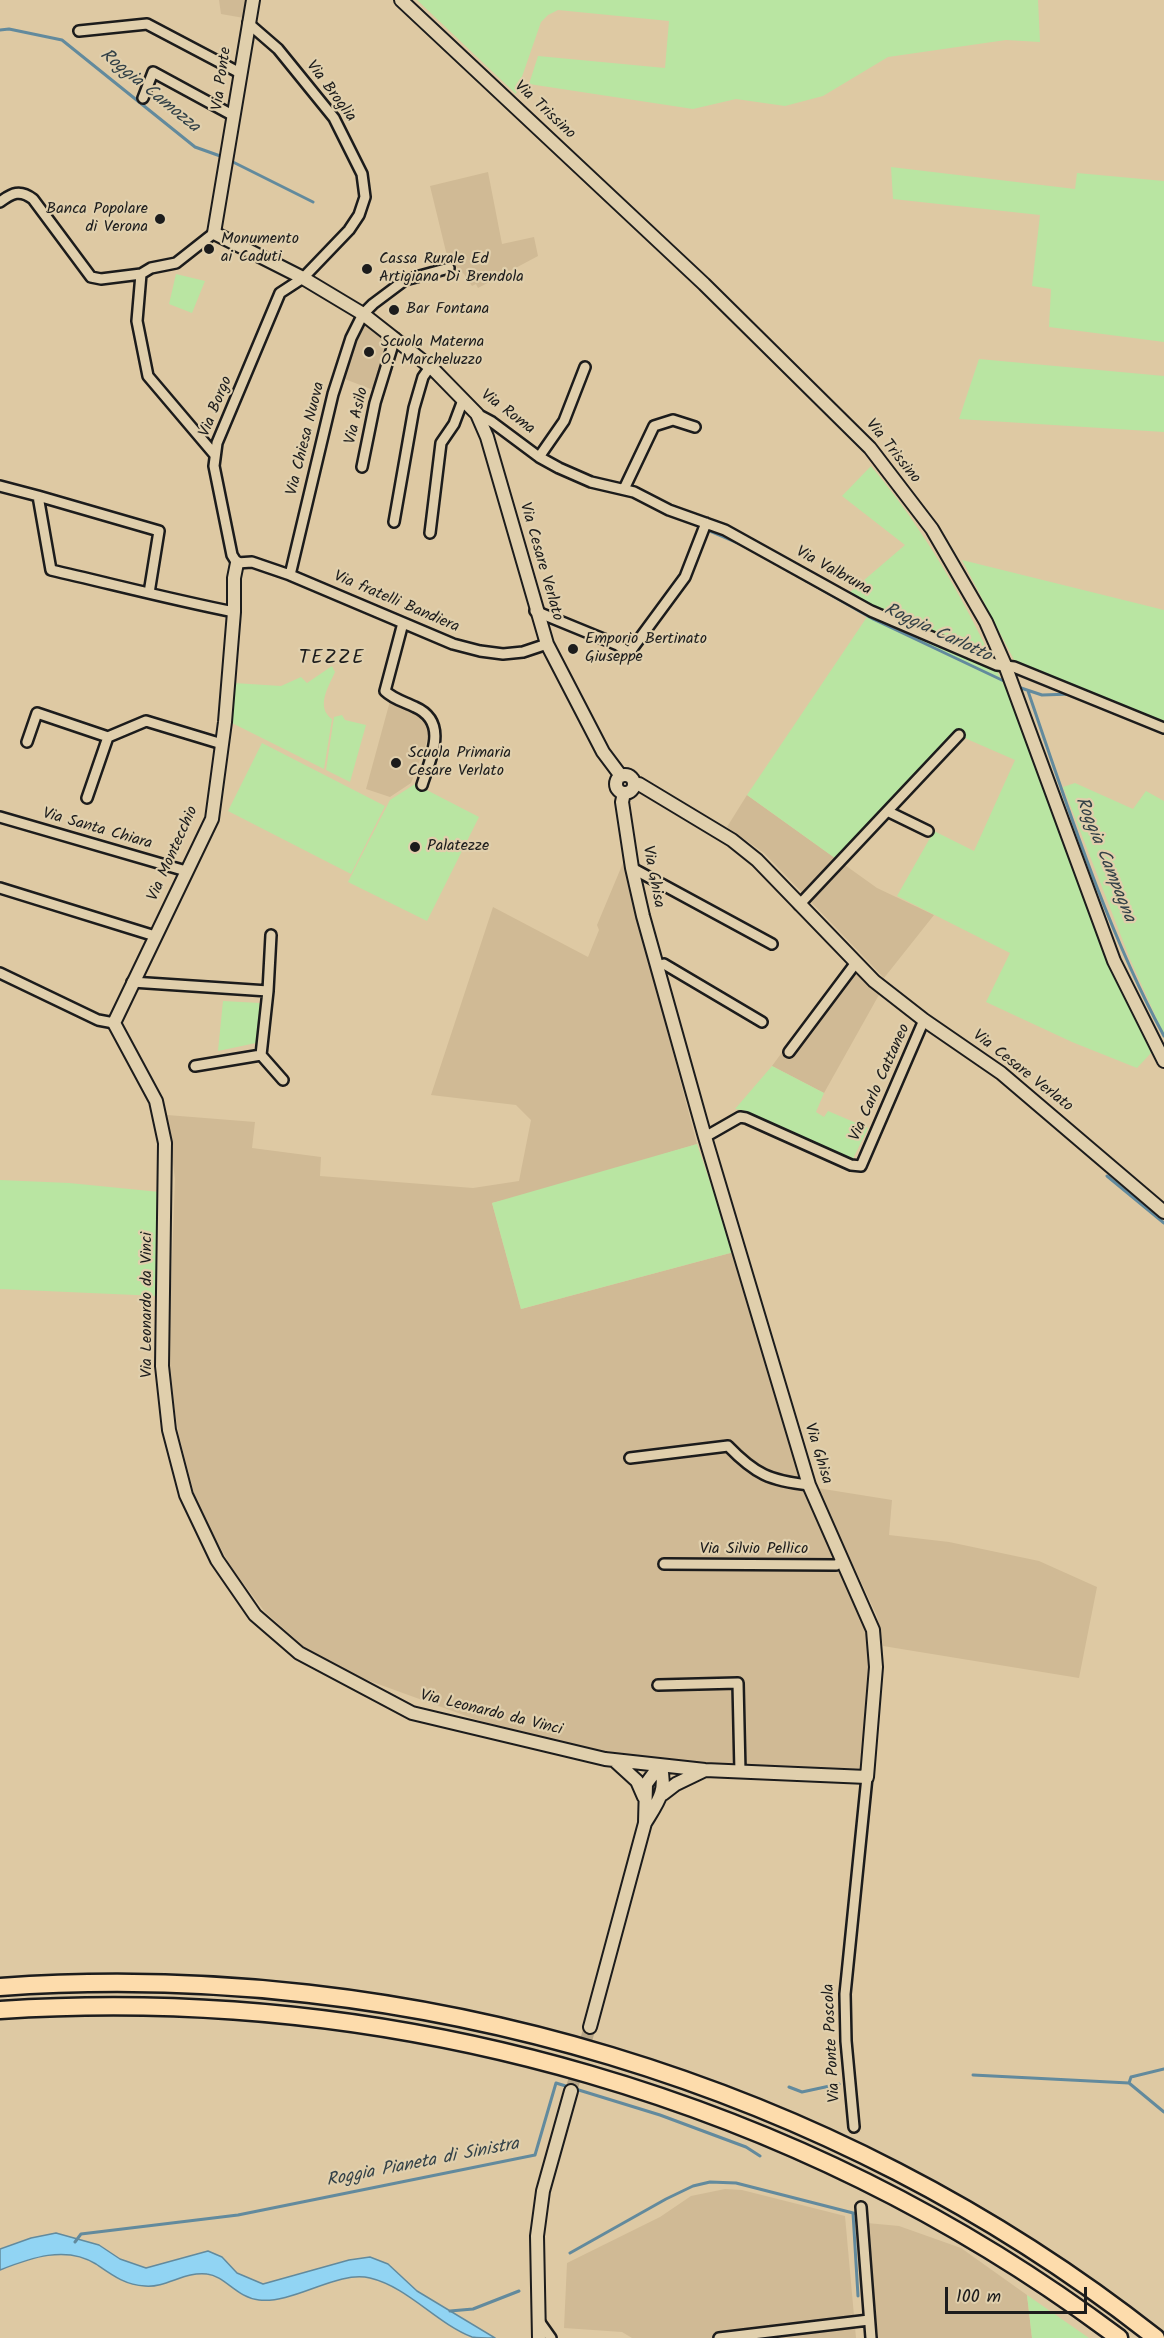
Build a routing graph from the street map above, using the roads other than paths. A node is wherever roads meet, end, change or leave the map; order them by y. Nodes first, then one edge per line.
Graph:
1 (252, 0) edge
2 (404, 3) edge
3 (248, 23) junction
4 (79, 31) dead end
5 (240, 73) junction
6 (143, 98) dead end
7 (234, 116) junction
8 (0, 202) edge
9 (214, 233) junction
10 (449, 268) dead end
11 (141, 274) junction
12 (303, 278) junction
13 (363, 314) junction
14 (395, 338) junction
15 (430, 367) junction
16 (585, 367) dead end
17 (463, 400) junction
18 (477, 414) junction
19 (695, 427) dead end
20 (215, 455) junction
21 (539, 457) junction
22 (362, 467) dead end
23 (559, 468) joint
24 (0, 486) edge
25 (624, 489) junction
26 (38, 496) junction
27 (394, 522) dead end
28 (706, 523) junction
29 (430, 533) dead end
30 (237, 563) junction
31 (290, 575) junction
32 (149, 593) junction
33 (535, 611) junction
34 (234, 612) junction
35 (403, 622) junction
36 (547, 644) junction
37 (1005, 665) junction
38 (1164, 728) edge
39 (959, 735) dead end
40 (108, 737) junction
41 (27, 742) dead end
42 (222, 744) junction
43 (422, 785) dead end
44 (629, 789) junction
45 (87, 798) dead end
46 (889, 812) junction
47 (0, 817) edge
48 (928, 831) dead end
49 (632, 868) junction
50 (186, 871) junction
51 (0, 888) edge
52 (799, 905) junction
53 (272, 935) dead end
54 (155, 936) junction
55 (772, 944) dead end
56 (855, 964) junction
57 (657, 966) junction
58 (0, 973) edge
59 (132, 982) junction
60 (268, 991) junction
61 (924, 1020) junction
62 (762, 1022) dead end
63 (114, 1023) junction
64 (789, 1052) dead end
65 (261, 1054) junction
66 (1164, 1061) edge
67 (195, 1066) dead end
68 (283, 1080) dead end
69 (705, 1137) junction
70 (1164, 1212) edge
71 (630, 1458) dead end
72 (809, 1485) junction
73 (843, 1562) junction
74 (664, 1564) dead end
75 (658, 1685) dead end
76 (613, 1760) junction
77 (660, 1765) junction
78 (705, 1770) junction
79 (740, 1772) junction
80 (867, 1778) junction
81 (663, 1794) junction
82 (644, 1797) junction
83 (645, 1823) junction
84 (847, 1957) joint
85 (0, 1988) edge
86 (0, 2010) edge
87 (590, 2027) tunnel mouth
88 (571, 2091) tunnel mouth
89 (854, 2127) dead end
90 (861, 2207) dead end
91 (538, 2320) junction
92 (869, 2320) junction
93 (539, 2338) edge
94 (551, 2338) edge
95 (719, 2338) edge
96 (871, 2338) edge
97 (1119, 2338) edge
98 (1156, 2338) edge

1 - 3 street, Via Ponte
2 - 37 street, Via Trissino
3 - 5 street, Via Ponte
3 - 12 street, Via Broglia
4 - 5 street
5 - 7 street, Via Ponte
6 - 7 street
7 - 9 street, Via Ponte
8 - 11 street
9 - 11 street
9 - 12 street, Via Roma
10 - 13 street
11 - 20 street
12 - 13 street, Via Roma
12 - 20 street, Via Borgo
13 - 14 street, Via Roma
13 - 31 street, Via Chiesa Nuova
14 - 15 street, Via Roma
14 - 22 street, Via Asilo
15 - 17 street, Via Roma
15 - 27 street
16 - 21 street
17 - 18 street, Via Roma
17 - 29 street
18 - 21 street, Via Roma
18 - 33 street, Via Cesare Verlato
19 - 25 street
20 - 30 street, Via Borgo
21 - 23 street, Via Roma
23 - 25 street, Via Valbruna
24 - 26 street
25 - 28 street, Via Valbruna
26 - 32 street
26 - 32 street
28 - 33 street
28 - 37 street, Via Valbruna
30 - 31 street, Via fratelli Bandiera
30 - 34 street, Via Montecchio
31 - 35 street, Via fratelli Bandiera
32 - 34 street
33 - 36 street, Via Cesare Verlato
34 - 42 street, Via Montecchio
35 - 36 street, Via fratelli Bandiera
35 - 43 street
36 - 44 street, Via Cesare Verlato
37 - 38 street, Via Valbruna
37 - 66 street, Via Trissino
39 - 46 street
40 - 41 street
40 - 42 street
40 - 45 street
42 - 50 street, Via Montecchio
44 - 49 street, Via Ghisa
44 - 52 street, Via Cesare Verlato
46 - 48 street
46 - 52 street
47 - 50 street, Via Santa Chiara
49 - 55 street
49 - 57 street, Via Ghisa
50 - 54 street, Via Montecchio
51 - 54 street
52 - 56 street, Via Cesare Verlato
53 - 60 street
54 - 59 street, Via Montecchio
56 - 61 street, Via Cesare Verlato
56 - 64 street
57 - 62 street
57 - 69 street, Via Ghisa
58 - 63 street
59 - 60 street
59 - 63 street, Via Montecchio
60 - 65 street
61 - 69 street, Via Carlo Cattaneo
61 - 70 street, Via Cesare Verlato
63 - 76 street, Via Leonardo da Vinci
65 - 67 street
65 - 68 street
69 - 72 street, Via Ghisa
71 - 72 street
72 - 73 street, Via Ghisa
73 - 74 street, Via Silvio Pellico
73 - 80 street, Via Ghisa
75 - 79 street
76 - 77 street, Via Leonardo da Vinci
76 - 82 street
77 - 78 street, Via Leonardo da Vinci
77 - 81 street
77 - 82 street
78 - 79 street, Via Leonardo da Vinci
78 - 81 street
79 - 80 street, Via Leonardo da Vinci
80 - 84 street, Via Ghisa
81 - 83 street
82 - 83 street
83 - 87 street
84 - 89 street, Via Ponte Poscola
85 - 98 highway
86 - 97 highway
88 - 91 street
90 - 92 street
91 - 93 street
91 - 94 street
92 - 95 street
92 - 96 street

